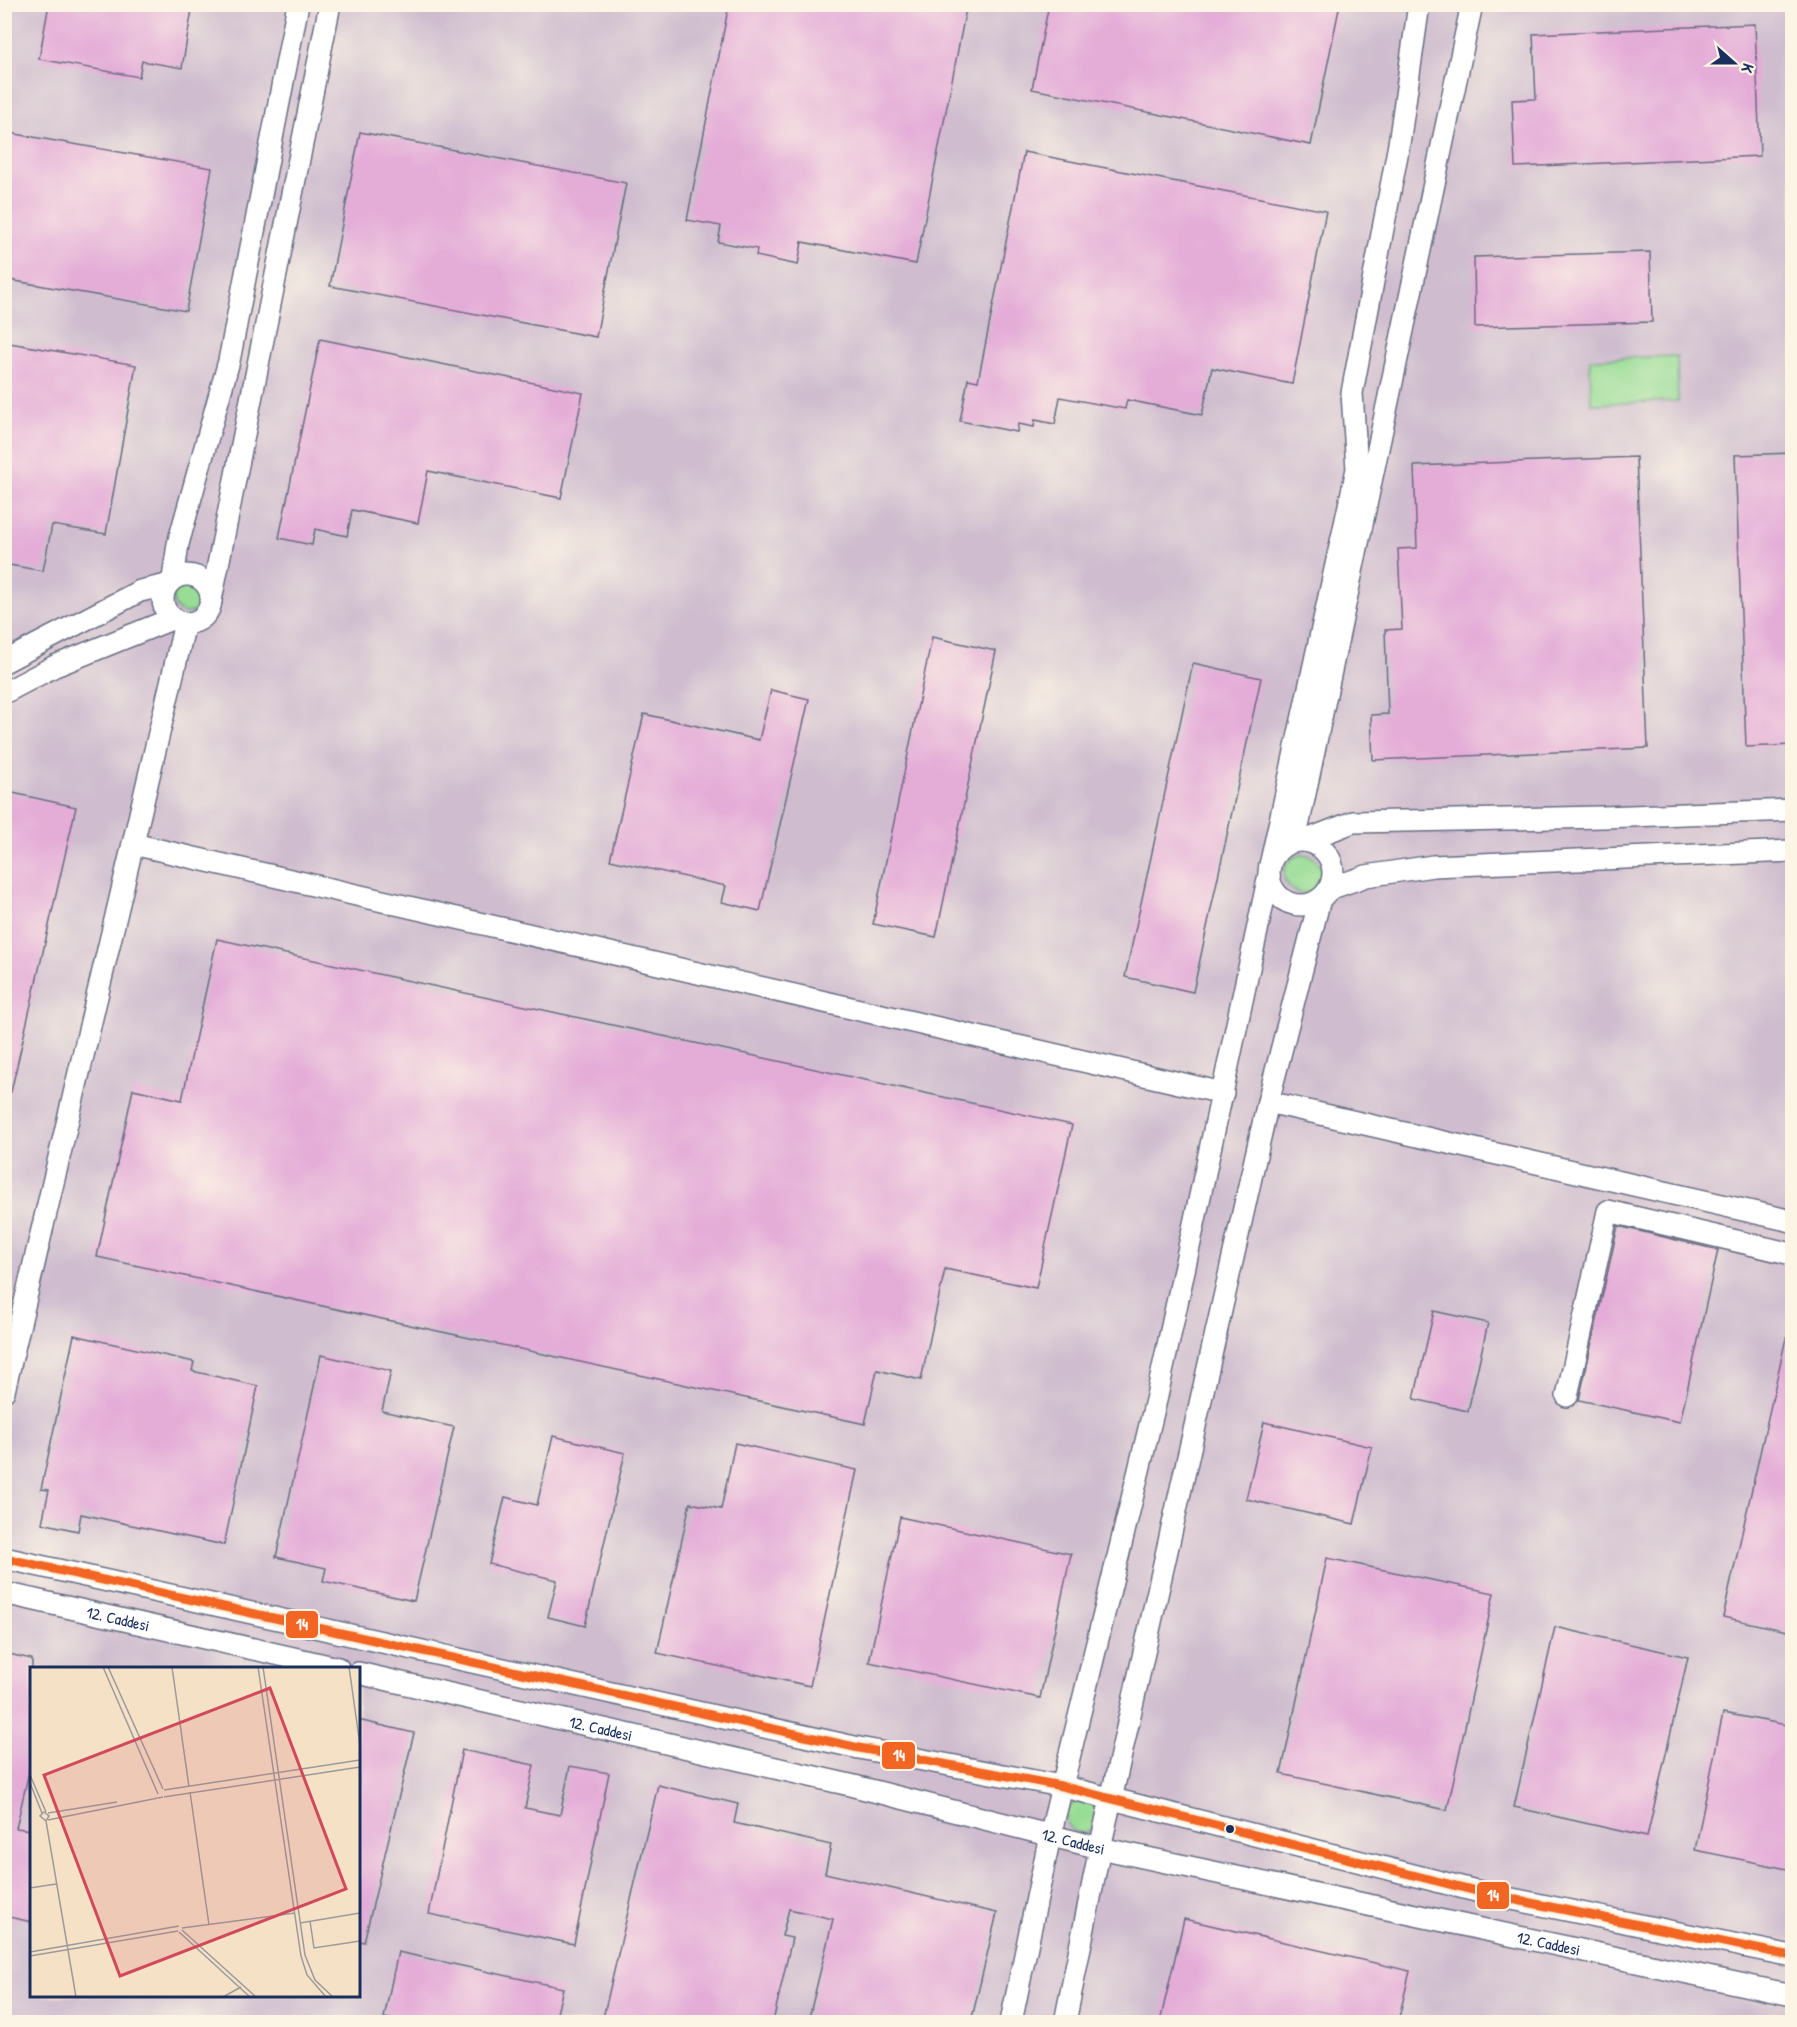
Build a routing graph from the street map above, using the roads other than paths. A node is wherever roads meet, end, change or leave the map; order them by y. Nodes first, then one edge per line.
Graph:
1 (298, 4) edge
2 (330, 4) edge
3 (1419, 4) edge
4 (1472, 4) edge
5 (170, 582) junction
6 (210, 604) junction
7 (180, 620) junction
8 (4, 662) edge
9 (4, 693) edge
10 (1792, 810) edge
11 (1299, 841) junction
12 (133, 844) junction
13 (1792, 851) edge
14 (1270, 870) junction
15 (1324, 894) junction
16 (1223, 1093) junction
17 (1268, 1102) junction
18 (1647, 1188) junction
19 (1641, 1219) junction
20 (1792, 1221) edge
21 (1792, 1254) edge
22 (4, 1391) edge
23 (1567, 1396) dead end
24 (4, 1558) edge
25 (4, 1593) edge
26 (334, 1667) edge
27 (360, 1673) edge
28 (1061, 1786) junction
29 (1113, 1798) junction
30 (1050, 1836) junction
31 (1100, 1848) junction
32 (1792, 1956) edge
33 (1792, 1995) edge
34 (1011, 2022) edge
35 (1065, 2022) edge

1 - 5 street
2 - 6 street
3 - 14 street
4 - 11 street
5 - 6 street
5 - 7 street
5 - 8 street
6 - 7 street
7 - 9 street
7 - 12 street
10 - 11 street
11 - 14 street
11 - 15 street
12 - 16 street
12 - 22 street
13 - 15 street
14 - 15 street
14 - 16 street
15 - 17 street
16 - 28 street
17 - 18 street
17 - 29 street
18 - 19 street
18 - 20 street
19 - 21 street
19 - 23 street
24 - 28 street
25 - 26 street, 12. Caddesi
27 - 30 street, 12. Caddesi
28 - 29 street
28 - 30 street
29 - 31 street
29 - 32 street
30 - 31 street, 12. Caddesi
30 - 34 street
31 - 33 street, 12. Caddesi
31 - 35 street

